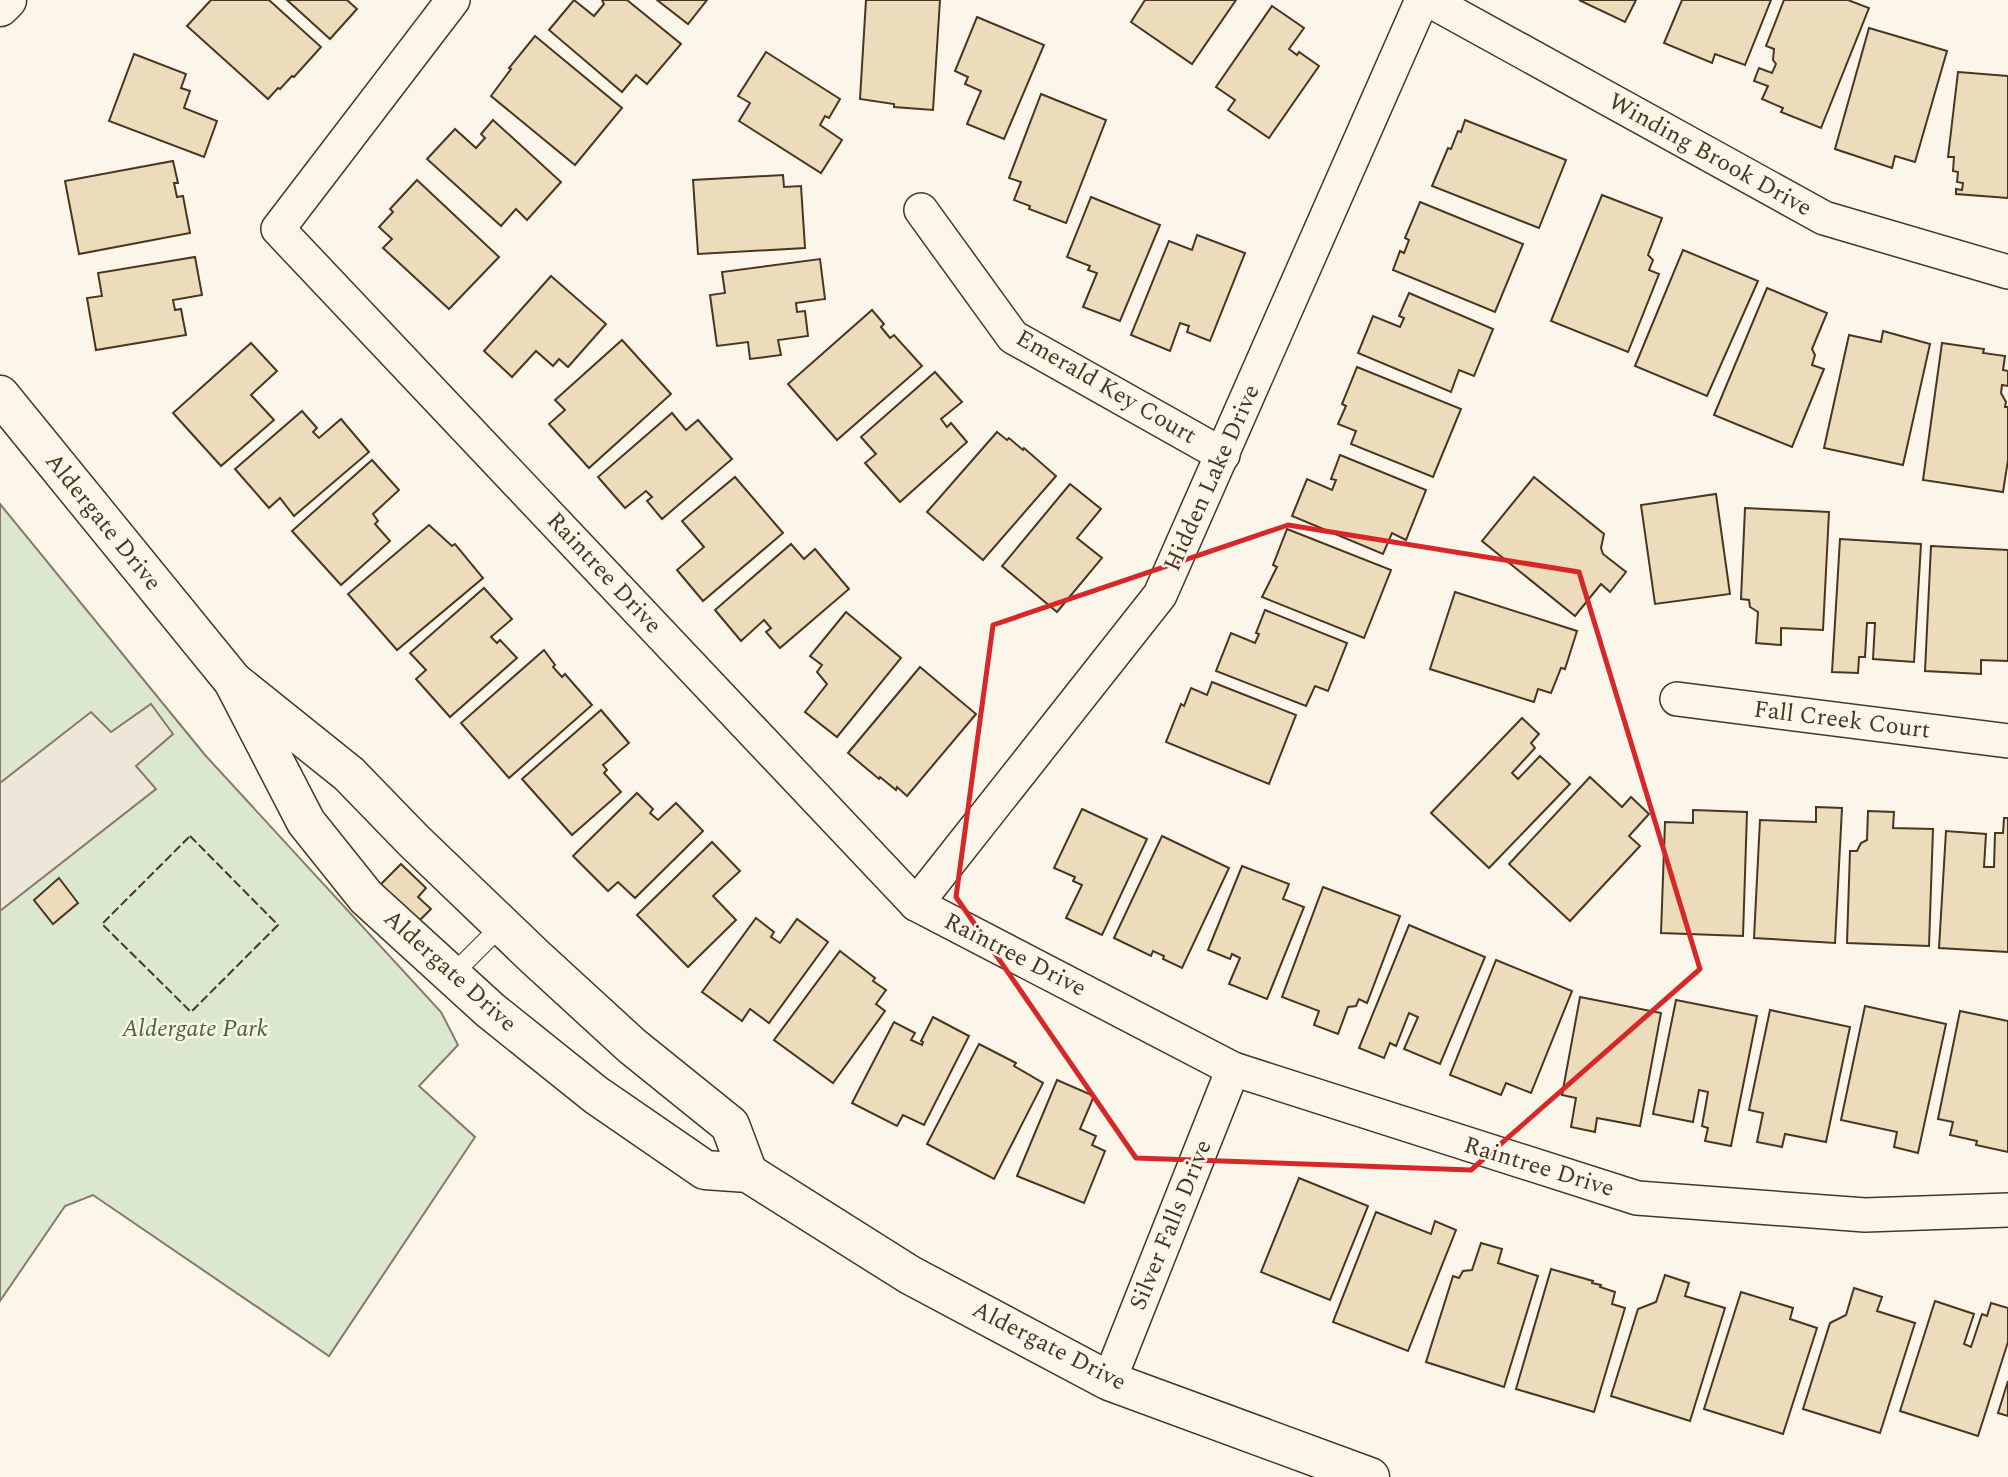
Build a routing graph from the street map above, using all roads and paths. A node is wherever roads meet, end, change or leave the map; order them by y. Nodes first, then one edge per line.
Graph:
1 (8, 0) edge
2 (453, 0) edge
3 (1422, 0) edge
4 (1429, 0) edge
5 (0, 6) edge
6 (921, 210) dead end
7 (2008, 272) edge
8 (0, 395) edge
9 (1223, 455) junction
10 (233, 681) junction
11 (1677, 699) dead end
12 (2008, 741) edge
13 (916, 904) junction
14 (502, 925) junction
15 (453, 975) junction
16 (1233, 1069) junction
17 (748, 1173) junction
18 (2008, 1210) edge
19 (1109, 1381) junction
20 (1370, 1477) edge

1 - 5 street
2 - 13 street, Raintree Drive
3 - 9 street, Hidden Lake Drive
4 - 7 street, Winding Brook Drive
6 - 9 street, Emerald Key Court
8 - 10 street, Aldergate Drive
9 - 13 street, Hidden Lake Drive
10 - 14 street, Aldergate Drive
10 - 15 street, Aldergate Drive
11 - 12 street, Fall Creek Court
13 - 16 street, Raintree Drive
14 - 15 lane
14 - 17 street, Aldergate Drive
15 - 17 street, Aldergate Drive
16 - 18 street, Raintree Drive
16 - 19 street, Silver Falls Drive
17 - 19 street, Aldergate Drive
19 - 20 street, Aldergate Drive

